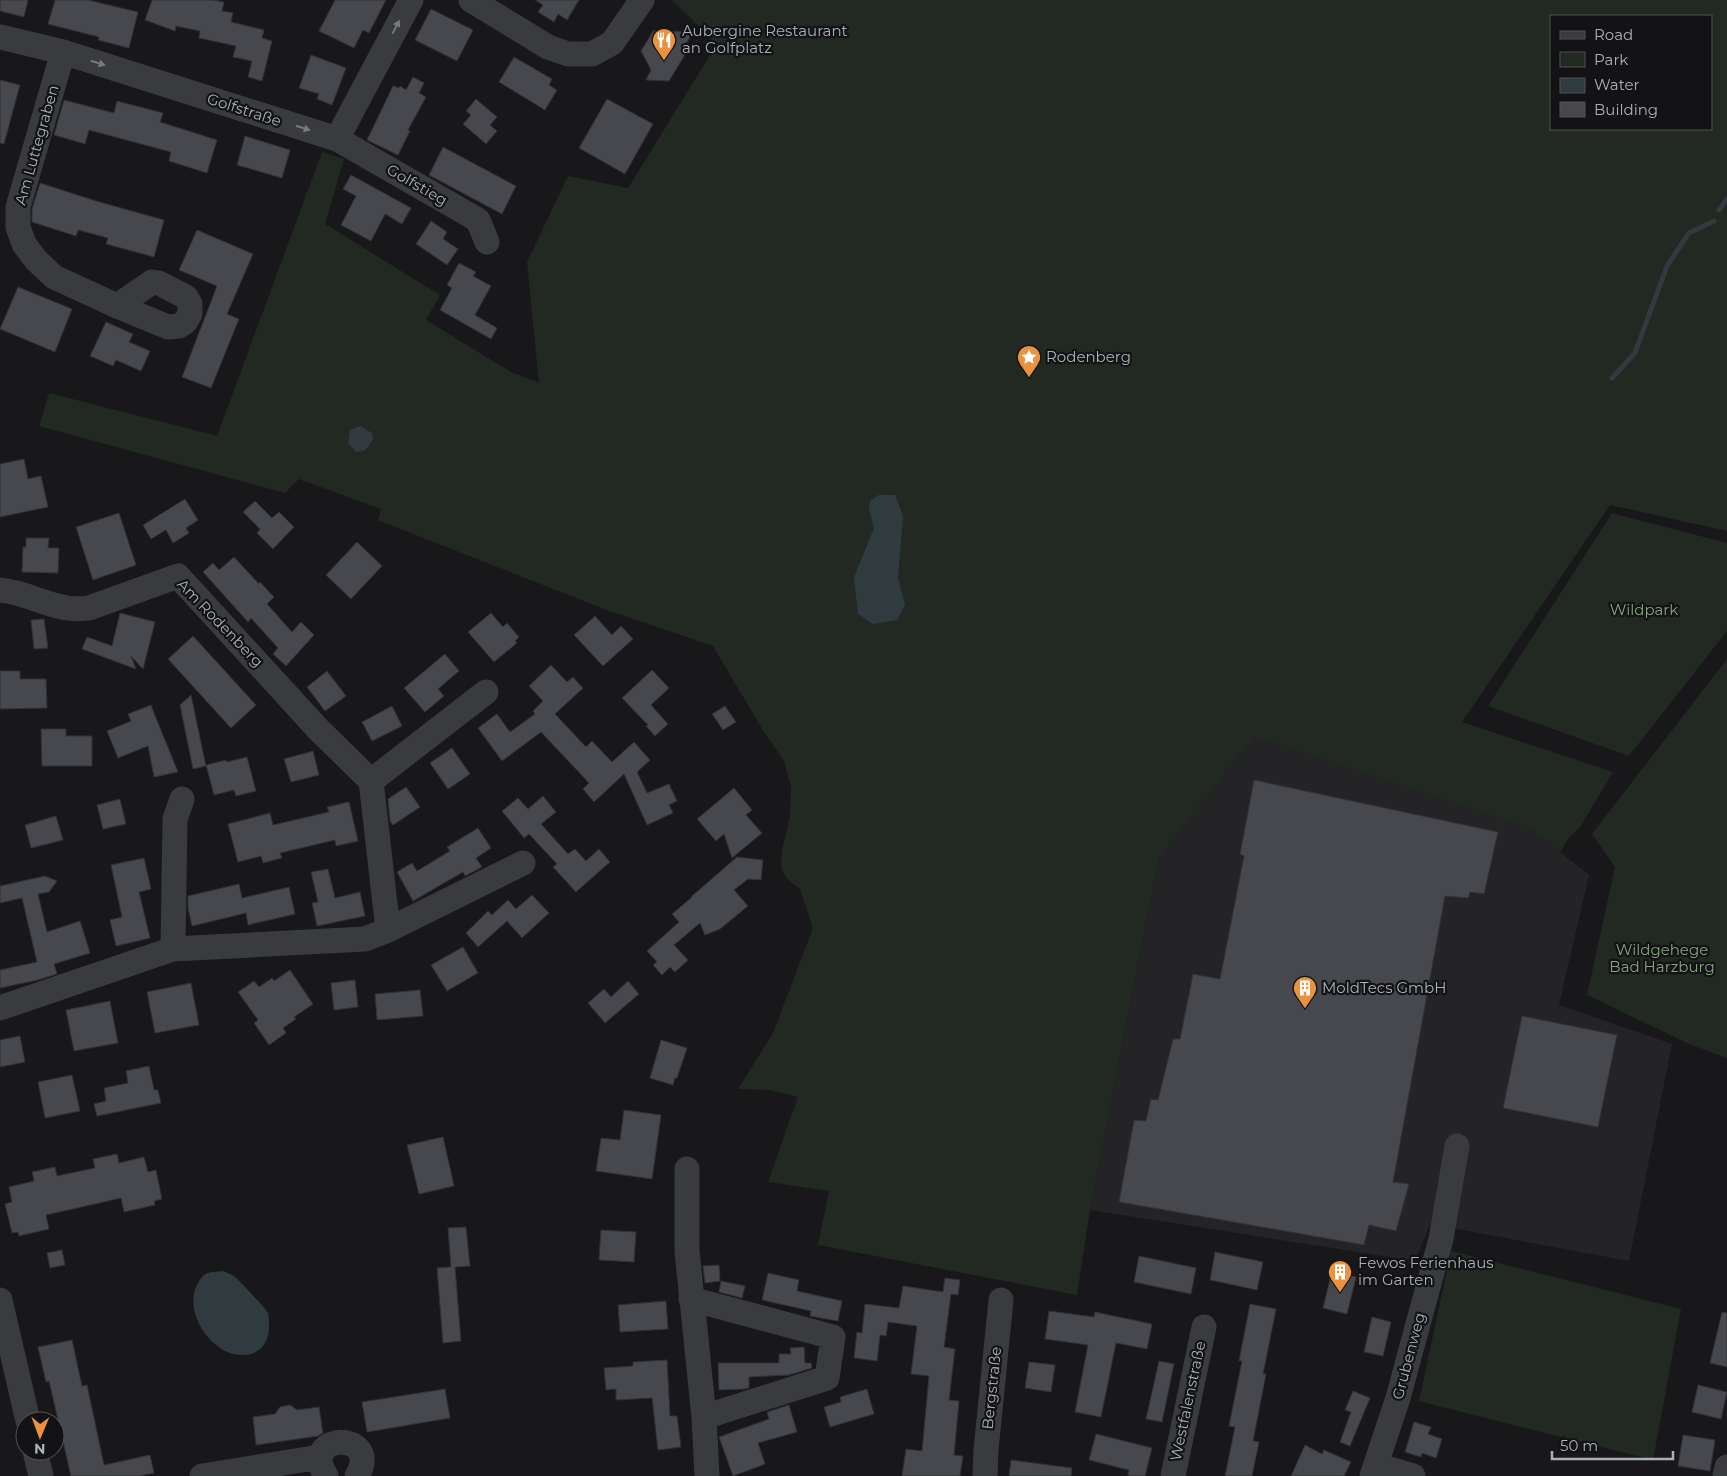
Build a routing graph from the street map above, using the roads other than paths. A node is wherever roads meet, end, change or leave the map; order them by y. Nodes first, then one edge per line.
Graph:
1 (411, 0) edge
2 (471, 0) edge
3 (642, 0) edge
4 (0, 37) edge
5 (63, 52) junction
6 (337, 139) junction
7 (487, 242) dead end
8 (117, 306) dead end
9 (0, 590) edge
10 (486, 692) dead end
11 (371, 780) junction
12 (182, 799) dead end
13 (523, 863) dead end
14 (388, 930) junction
15 (173, 949) junction
16 (0, 1008) edge
17 (1457, 1146) dead end
18 (687, 1169) dead end
19 (691, 1298) junction
20 (0, 1300) edge
21 (1001, 1300) dead end
22 (1204, 1327) dead end
23 (8, 1376) edge
24 (24, 1411) edge
25 (704, 1417) junction
26 (37, 1461) edge
27 (1727, 1466) edge
28 (323, 1467) edge
29 (1374, 1471) edge
30 (40, 1476) edge
31 (202, 1476) edge
32 (357, 1476) edge
33 (706, 1476) edge
34 (985, 1476) edge
35 (1172, 1476) edge
36 (1413, 1476) edge
37 (1725, 1476) edge

6 -> 1 street
2 - 3 street
4 - 5 street, Golfstraße
5 -> 6 street, Golfstraße
5 - 8 street, Am Luttegraben
6 - 7 street, Golfstieg
9 - 11 street, Am Rodenberg
10 - 11 street
11 - 14 street
12 - 15 street
13 - 14 street
14 - 15 street
15 - 16 street
17 - 29 street, Grubenweg
18 - 19 street
19 - 25 street
19 - 25 street
20 - 23 street
21 - 34 street, Bergstraße
22 - 35 street, Westfalenstraße
23 - 24 street
25 - 33 street
26 - 30 street
27 - 37 street
28 - 31 street
28 - 32 street
29 - 36 street

